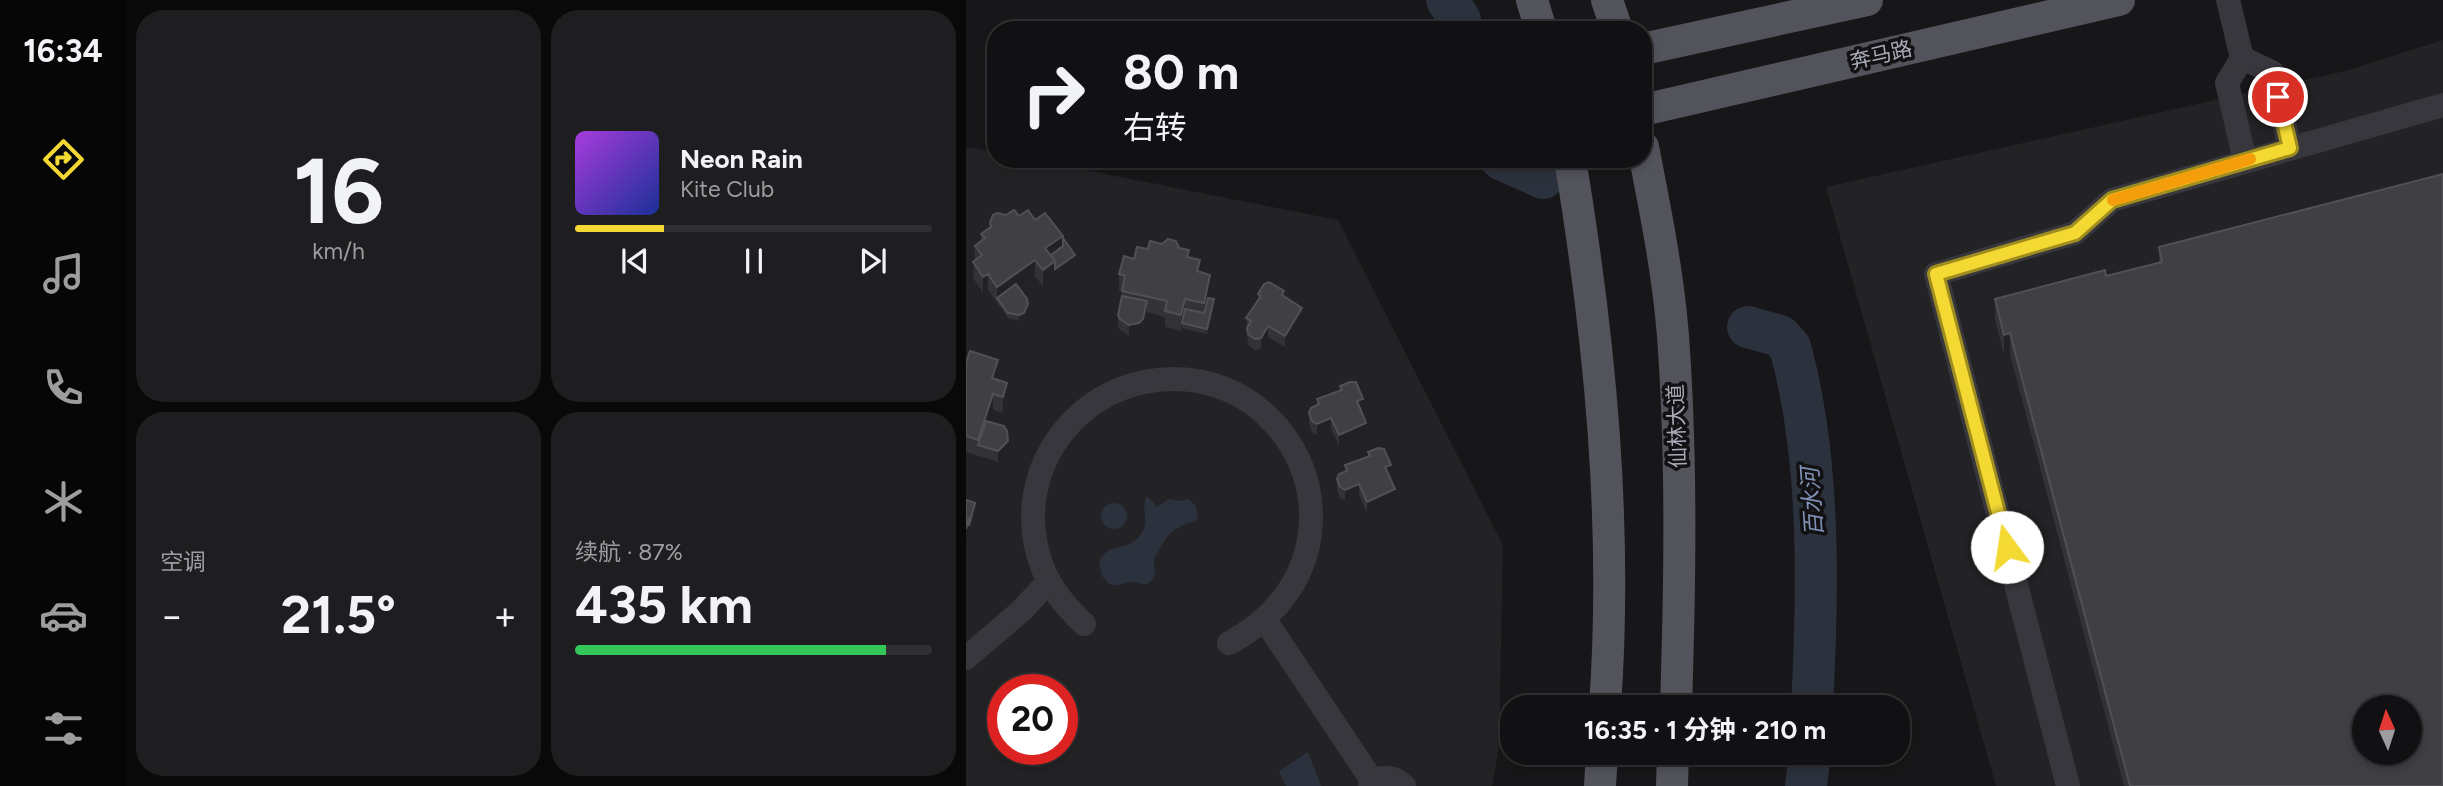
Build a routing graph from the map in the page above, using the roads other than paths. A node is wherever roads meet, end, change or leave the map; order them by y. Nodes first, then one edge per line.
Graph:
1 (1532, 0) edge
2 (1607, 0) edge
3 (1867, 0) edge
4 (2119, 0) edge
5 (2228, 0) edge
6 (1538, 21) edge
7 (1614, 21) edge
8 (1652, 47) edge
9 (2242, 58) junction
10 (2443, 105) edge
11 (1652, 108) edge
12 (2290, 148) junction
13 (2245, 161) junction
14 (1571, 168) edge
15 (1647, 168) edge
16 (1049, 581) junction
17 (1265, 620) junction
18 (1084, 624) dead end
19 (1229, 643) dead end
20 (966, 658) edge
21 (1606, 695) edge
22 (1676, 695) edge
23 (1601, 765) edge
24 (1673, 765) edge
25 (1372, 784) edge
26 (1404, 786) edge
27 (1600, 786) edge
28 (1672, 786) edge
29 (2068, 786) edge

1 - 6 main road
2 - 7 main road
3 - 8 main road
4 - 11 main road, 奔马路
5 - 9 lane
9 - 12 lane
9 - 13 lane
10 - 12 lane
12 - 13 lane
13 - 29 lane
14 - 21 main road
15 - 22 main road, 仙林大道
16 - 17 lane
16 - 18 lane
16 - 20 lane
17 - 19 lane
17 - 25 lane
23 - 27 main road
24 - 28 main road
25 - 26 lane

